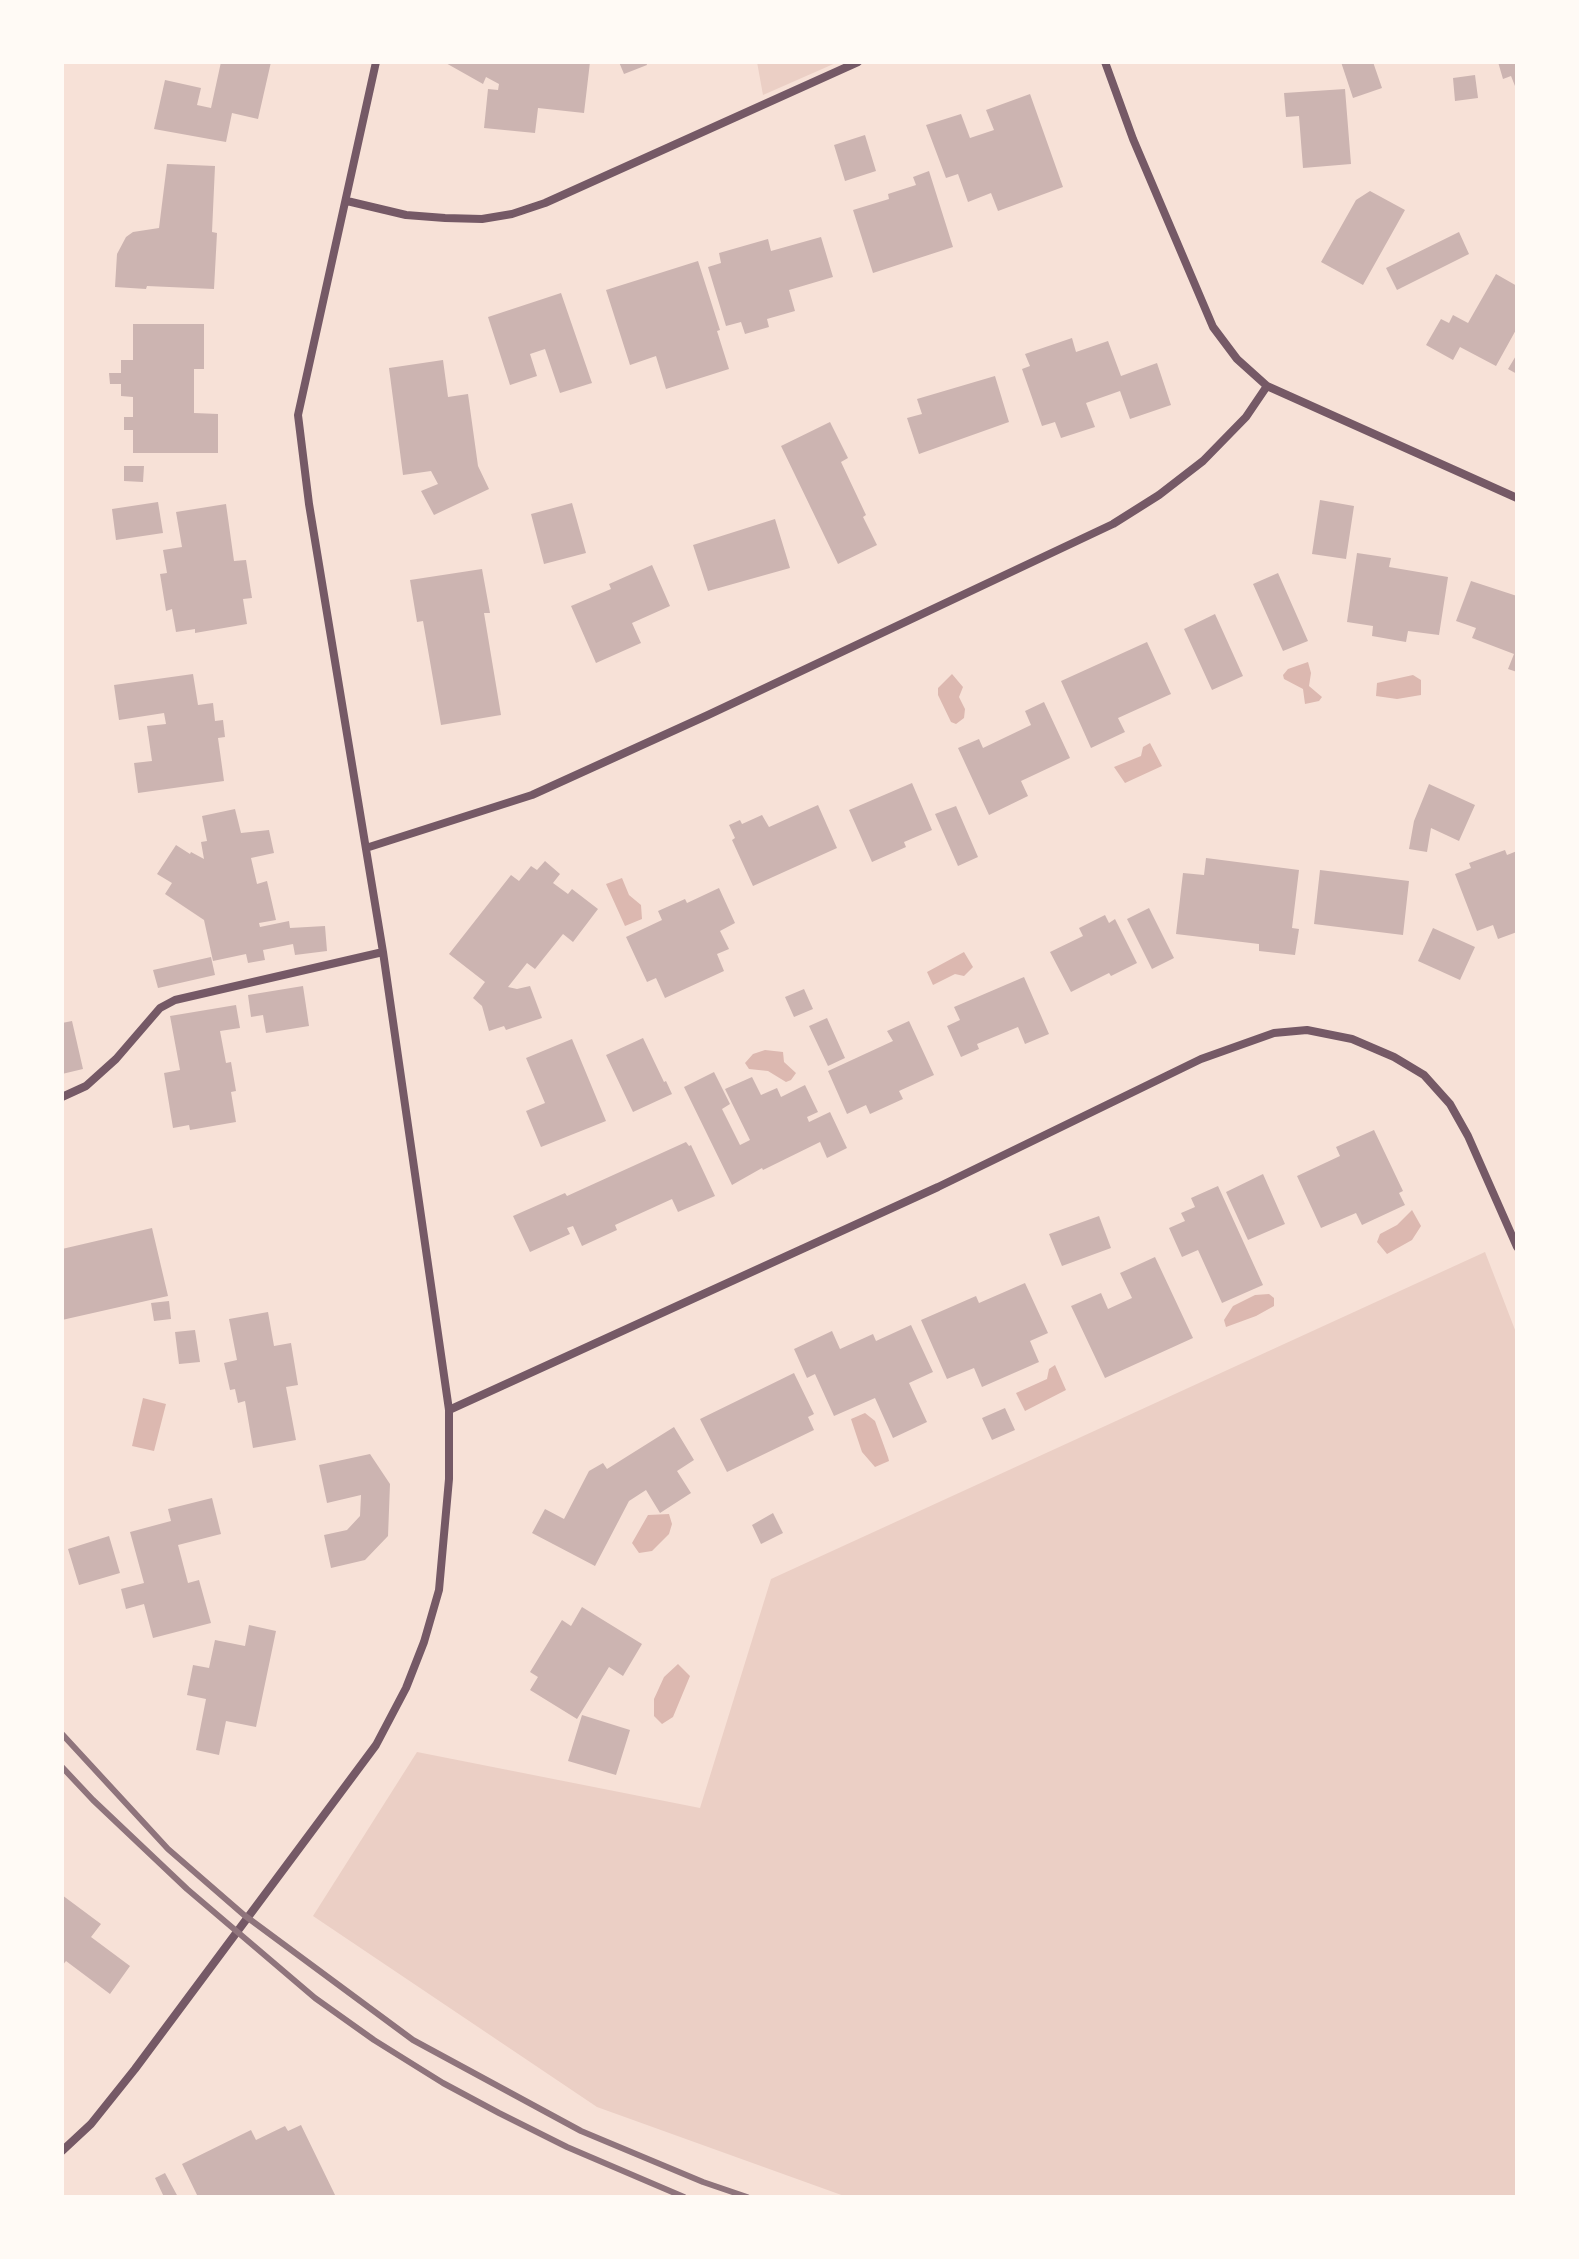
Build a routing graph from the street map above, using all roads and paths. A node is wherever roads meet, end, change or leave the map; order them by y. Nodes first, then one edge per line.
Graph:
1 (376, 62) edge
2 (858, 62) edge
3 (1105, 62) edge
4 (347, 201) junction
5 (1267, 386) junction
6 (1517, 498) edge
7 (366, 848) junction
8 (383, 952) junction
9 (62, 1097) edge
10 (1517, 1247) edge
11 (449, 1410) junction
12 (62, 2151) edge

1 - 4 street
2 - 4 street
3 - 5 street
4 - 7 street
5 - 6 street
5 - 7 street
7 - 8 street
8 - 9 street
8 - 11 street
10 - 11 street
11 - 12 street

